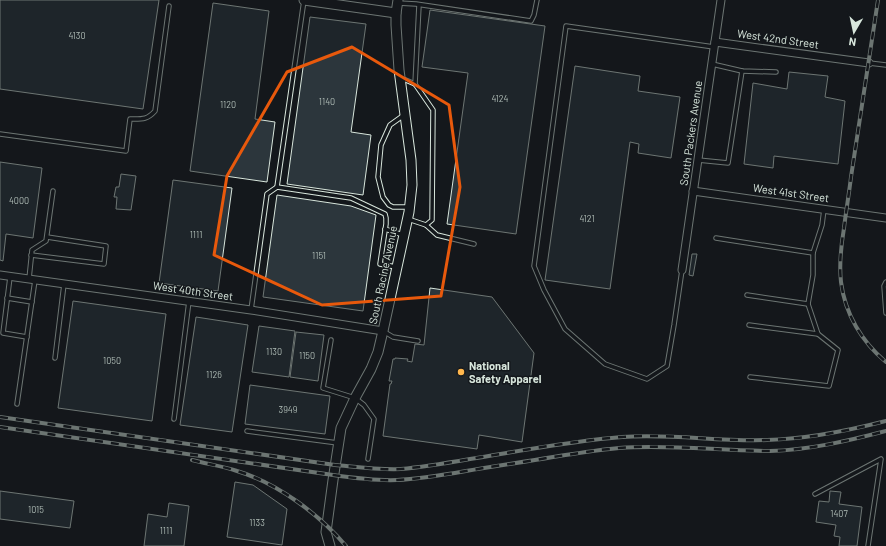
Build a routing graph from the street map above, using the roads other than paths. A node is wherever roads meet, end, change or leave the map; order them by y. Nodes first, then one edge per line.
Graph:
1 (304, 0) edge
2 (537, 0) edge
3 (721, 0) edge
4 (318, 1) edge
5 (397, 2) edge
6 (420, 5) junction
7 (169, 6) dead end
8 (396, 13) junction
9 (715, 44) junction
10 (869, 63) joint
11 (712, 64) junction
12 (886, 65) edge
13 (742, 71) junction
14 (776, 72) dead end
15 (400, 78) junction
16 (415, 84) junction
17 (405, 115) junction
18 (0, 134) edge
19 (698, 160) junction
20 (277, 187) junction
21 (53, 191) dead end
22 (693, 191) junction
23 (410, 207) junction
24 (824, 209) junction
25 (886, 218) edge
26 (408, 219) junction
27 (426, 224) junction
28 (385, 229) junction
29 (404, 235) junction
30 (47, 237) junction
31 (716, 238) dead end
32 (474, 244) dead end
33 (813, 253) junction
34 (31, 255) junction
35 (398, 267) junction
36 (682, 270) joint
37 (0, 275) edge
38 (10, 276) junction
39 (32, 279) junction
40 (886, 282) edge
41 (64, 284) junction
42 (747, 295) dead end
43 (8, 298) junction
44 (32, 302) junction
45 (189, 302) junction
46 (808, 304) junction
47 (251, 310) junction
48 (886, 313) edge
49 (749, 325) dead end
50 (384, 331) junction
51 (818, 334) junction
52 (27, 337) junction
53 (331, 340) dead end
54 (418, 341) dead end
55 (55, 358) dead end
56 (750, 377) dead end
57 (355, 398) junction
58 (17, 404) dead end
59 (174, 419) dead end
60 (247, 431) dead end
61 (338, 443) junction
62 (368, 459) dead end
63 (881, 459) junction
64 (886, 459) edge
65 (815, 494) dead end
66 (326, 532) junction
67 (324, 546) edge
68 (330, 546) edge
69 (868, 546) edge

1 - 4 street
1 - 20 lane
2 - 6 lane
3 - 9 street, South Packers Avenue
4 - 8 street
5 - 6 lane
5 - 8 street, South Racine Avenue
6 - 16 lane
7 - 18 lane
8 - 15 street, South Racine Avenue
9 - 10 street, West 42nd Street
9 - 11 street, South Packers Avenue
9 - 36 lane, West 42nd Street
10 - 12 lane, West 42nd Street
11 - 13 lane
11 - 19 street, South Packers Avenue
13 - 14 lane
13 - 19 lane
15 - 16 lane
15 - 17 street, South Racine Avenue
16 - 27 lane
17 - 23 street, South Racine Avenue
17 - 23 lane
19 - 22 street, South Packers Avenue
20 - 28 lane
20 - 47 lane
21 - 30 lane
22 - 24 street, West 41st Street
22 - 36 street, South Packers Avenue
23 - 26 street, South Racine Avenue
24 - 25 street, West 41st Street
24 - 33 lane
26 - 27 lane
26 - 29 street, South Racine Avenue
27 - 32 lane
28 - 29 lane
28 - 35 lane
29 - 35 street, South Racine Avenue
30 - 34 lane
30 - 34 lane
31 - 33 lane
33 - 46 lane
34 - 39 lane
35 - 50 street, South Racine Avenue
37 - 38 street, West 40th Street
38 - 39 street, West 40th Street
38 - 43 lane
39 - 41 street, West 40th Street
39 - 44 lane
40 - 48 lane
41 - 45 street, West 40th Street
41 - 55 lane
42 - 46 lane
43 - 44 lane
43 - 52 lane
44 - 52 lane
45 - 47 street, West 40th Street
45 - 59 lane
46 - 51 lane
47 - 50 street, West 40th Street
49 - 51 lane
50 - 54 lane
50 - 57 street, South Racine Avenue
51 - 56 lane
52 - 58 lane
53 - 57 lane
57 - 61 street, South Racine Avenue
57 - 62 lane
60 - 61 lane
61 - 66 street, South Racine Avenue
63 - 64 lane
63 - 65 lane
63 - 69 lane
66 - 67 street
66 - 68 street, South Racine Avenue

